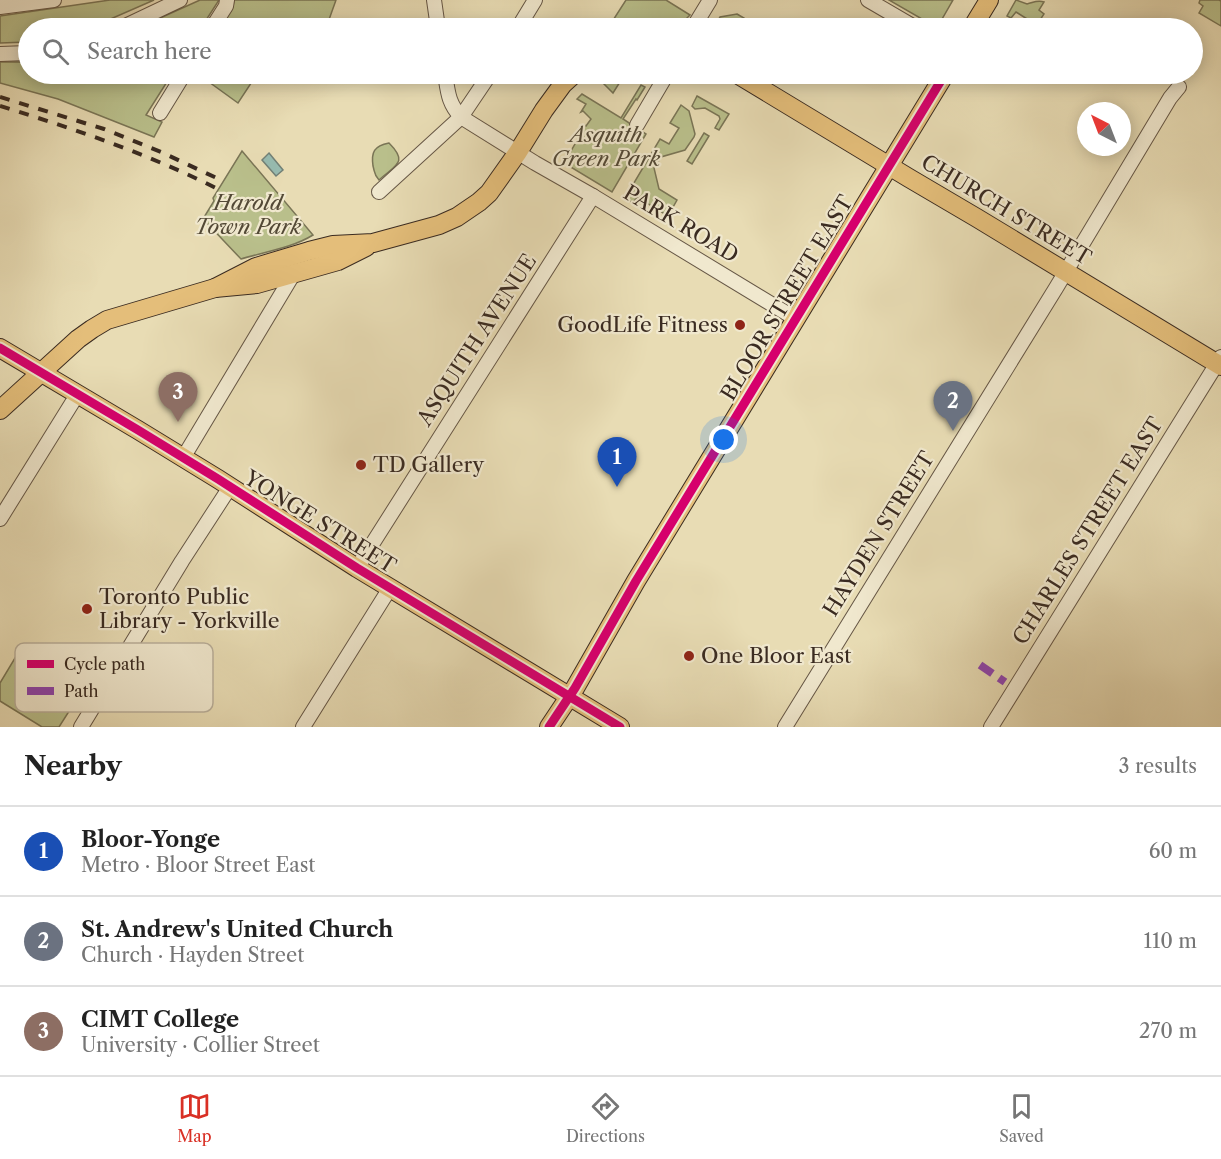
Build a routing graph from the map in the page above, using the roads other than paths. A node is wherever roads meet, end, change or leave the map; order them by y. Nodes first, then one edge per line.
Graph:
1 (54, 0) edge
2 (180, 0) edge
3 (227, 0) edge
4 (434, 0) edge
5 (536, 0) edge
6 (710, 0) edge
7 (868, 0) edge
8 (989, 0) edge
9 (0, 7) edge
10 (142, 18) edge
11 (218, 18) edge
12 (437, 18) edge
13 (524, 18) edge
14 (699, 18) edge
15 (899, 18) edge
16 (978, 18) edge
17 (18, 53) edge
18 (0, 54) edge
19 (178, 84) edge
20 (447, 84) edge
21 (483, 84) edge
22 (563, 84) edge
23 (661, 84) edge
24 (754, 84) edge
25 (939, 84) edge
26 (1179, 87) dead end
27 (160, 113) dead end
28 (461, 117) junction
29 (637, 124) dead end
30 (518, 152) junction
31 (889, 166) junction
32 (379, 192) dead end
33 (593, 196) junction
34 (373, 243) junction
35 (1065, 271) junction
36 (294, 273) junction
37 (215, 288) junction
38 (796, 319) junction
39 (0, 348) edge
40 (1220, 362) edge
41 (41, 373) junction
42 (77, 395) junction
43 (0, 410) edge
44 (183, 458) junction
45 (230, 487) junction
46 (0, 519) edge
47 (357, 568) junction
48 (390, 588) junction
49 (132, 643) edge
50 (569, 696) junction
51 (90, 712) edge
52 (81, 727) edge
53 (303, 727) edge
54 (549, 727) edge
55 (620, 727) edge
56 (785, 727) edge
57 (991, 727) edge

1 - 9 street
2 - 10 street
3 - 11 street
4 - 12 street
5 - 13 street
6 - 14 street
7 - 15 street
8 - 16 main road
17 - 18 street
19 - 27 street
20 - 28 street
21 - 28 street
22 - 30 main road
23 - 29 street
24 - 31 main road, CHURCH STREET
25 - 31 main road, BLOOR STREET EAST
26 - 35 street, HAYDEN STREET
28 - 30 street, PARK ROAD
28 - 32 street
30 - 33 street, PARK ROAD
30 - 34 main road
31 - 35 main road, CHURCH STREET
31 - 38 main road, BLOOR STREET EAST
33 - 38 street, PARK ROAD
33 - 47 street, ASQUITH AVENUE
34 - 36 main road
34 - 37 main road
35 - 40 main road, CHURCH STREET
35 - 56 street, HAYDEN STREET
36 - 37 main road
36 - 44 street
37 - 41 main road
38 - 50 main road, BLOOR STREET EAST
39 - 41 main road, YONGE STREET
40 - 57 street, CHARLES STREET EAST
41 - 42 main road, YONGE STREET
41 - 43 main road
42 - 44 main road, YONGE STREET
42 - 46 street
44 - 45 main road, YONGE STREET
45 - 47 main road, YONGE STREET
45 - 49 street
47 - 48 main road, YONGE STREET
48 - 50 main road, YONGE STREET
48 - 53 street
50 - 54 main road, BLOOR STREET EAST
50 - 55 main road, YONGE STREET
51 - 52 street

